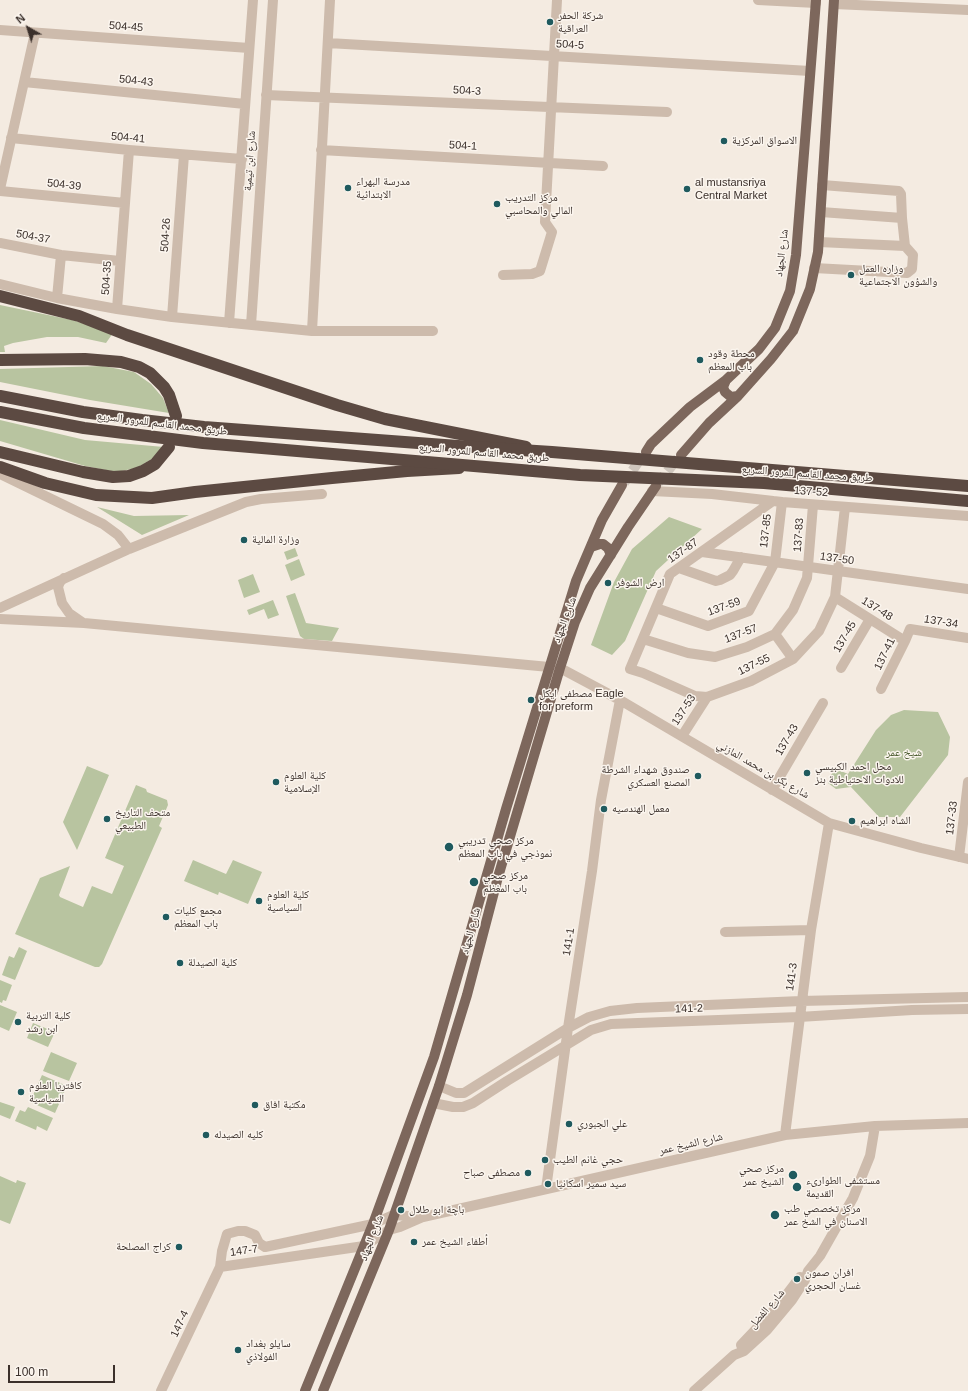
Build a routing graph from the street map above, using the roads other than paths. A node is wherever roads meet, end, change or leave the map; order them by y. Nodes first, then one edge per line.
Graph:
1 (253, 0) edge
2 (274, 0) edge
3 (330, 0) edge
4 (557, 0) edge
5 (758, 0) edge
6 (816, 2) edge
7 (834, 2) edge
8 (968, 10) edge
9 (0, 30) edge
10 (35, 33) junction
11 (328, 43) junction
12 (249, 48) junction
13 (554, 56) junction
14 (810, 71) junction
15 (24, 82) junction
16 (266, 95) junction
17 (324, 97) junction
18 (246, 104) junction
19 (551, 107) junction
20 (667, 112) dead end
21 (12, 138) junction
22 (129, 150) junction
23 (321, 150) junction
24 (184, 155) junction
25 (242, 159) junction
26 (548, 163) junction
27 (603, 166) dead end
28 (822, 185) junction
29 (0, 190) edge
30 (125, 203) junction
31 (821, 212) junction
32 (902, 218) junction
33 (0, 242) edge
34 (819, 242) junction
35 (905, 246) junction
36 (62, 254) junction
37 (120, 261) junction
38 (814, 268) junction
39 (502, 275) dead end
40 (0, 284) edge
41 (0, 296) edge
42 (57, 298) junction
43 (117, 309) junction
44 (172, 317) junction
45 (234, 323) junction
46 (251, 324) junction
47 (433, 331) dead end
48 (312, 332) junction
49 (0, 360) edge
50 (726, 380) junction
51 (0, 396) edge
52 (738, 396) junction
53 (0, 412) edge
54 (176, 416) dead end
55 (169, 447) dead end
56 (0, 452) edge
57 (552, 452) junction
58 (646, 452) tunnel mouth
59 (681, 455) tunnel mouth
60 (0, 467) edge
61 (490, 467) junction
62 (0, 474) edge
63 (622, 486) tunnel mouth
64 (968, 486) edge
65 (654, 489) joint
66 (322, 494) dead end
67 (968, 501) edge
68 (777, 502) junction
69 (813, 505) junction
70 (845, 507) junction
71 (968, 516) edge
72 (591, 547) junction
73 (129, 549) junction
74 (702, 552) junction
75 (611, 555) junction
76 (741, 558) junction
77 (775, 562) junction
78 (809, 567) junction
79 (679, 568) junction
80 (838, 571) junction
81 (64, 578) junction
82 (968, 589) edge
83 (835, 597) junction
84 (0, 608) edge
85 (656, 608) junction
86 (0, 619) edge
87 (870, 619) junction
88 (84, 623) junction
89 (910, 629) joint
90 (775, 634) junction
91 (968, 638) edge
92 (643, 639) junction
93 (905, 641) junction
94 (793, 658) junction
95 (549, 667) junction
96 (560, 668) junction
97 (841, 668) dead end
98 (881, 690) dead end
99 (707, 697) junction
100 (620, 700) junction
101 (823, 703) dead end
102 (682, 736) junction
103 (968, 782) edge
104 (772, 790) junction
105 (828, 822) junction
106 (964, 858) edge
107 (487, 876) junction
108 (498, 877) junction
109 (811, 930) junction
110 (726, 932) dead end
111 (968, 997) edge
112 (801, 1001) junction
113 (968, 1009) edge
114 (799, 1017) junction
115 (568, 1028) junction
116 (565, 1046) junction
117 (439, 1086) junction
118 (433, 1103) junction
119 (968, 1123) edge
120 (875, 1126) junction
121 (785, 1135) junction
122 (546, 1189) junction
123 (393, 1215) junction
124 (423, 1217) junction
125 (373, 1224) junction
126 (389, 1230) junction
127 (364, 1246) junction
128 (220, 1267) junction
129 (161, 1391) edge
130 (305, 1391) edge
131 (323, 1391) edge
132 (694, 1391) edge

1 - 12 street, شارع ابن تيمية
2 - 16 street, شارع ابن تيمية
3 - 11 street
4 - 13 street
5 - 6 street
6 - 14 main road, شارع الجهاد
7 - 8 street
7 - 28 main road
9 - 10 street, 504-45
10 - 12 street, 504-45
10 - 15 street
11 - 13 street, 504-5
11 - 17 street
12 - 18 street, شارع ابن تيمية
13 - 14 street, 504-5
13 - 19 street
14 - 50 main road, شارع الجهاد
15 - 18 street, 504-43
15 - 21 street
16 - 17 street, 504-3
16 - 46 street, شارع ابن تيمية
17 - 19 street, 504-3
17 - 23 street
18 - 25 street, شارع ابن تيمية
19 - 20 street, 504-3
19 - 26 street
21 - 22 street, 504-41
21 - 29 street
22 - 24 street, 504-41
22 - 30 street, 504-35
23 - 26 street, 504-1
23 - 48 street
24 - 25 street, 504-41
24 - 44 street, 504-26
25 - 45 street, شارع ابن تيمية
26 - 27 street, 504-1
26 - 39 street
28 - 31 main road
28 - 32 street
29 - 30 street, 504-39
30 - 37 street, 504-35
31 - 32 street
31 - 34 main road
32 - 35 street
33 - 36 street, 504-37
34 - 35 street
34 - 38 main road
35 - 38 street
36 - 37 street, 504-37
36 - 42 street, 504-37
37 - 43 street, 504-35
38 - 52 main road
40 - 42 street
41 - 57 highway, bridge
42 - 43 street
43 - 44 street, 504-35
44 - 45 street, 504-35
45 - 46 street, 504-35
46 - 48 street, 504-35
47 - 48 street, 504-35
49 - 54 highway
50 - 52 main road
50 - 58 main road, شارع الجهاد
51 - 57 highway, طريق محمد القاسم للمرور السريع, bridge
52 - 59 main road
53 - 61 highway, طريق محمد القاسم للمرور السريع, bridge
55 - 56 highway
57 - 64 highway, طريق محمد القاسم للمرور السريع, bridge
60 - 61 highway, bridge
61 - 67 highway, طريق محمد القاسم للمرور السريع, bridge
62 - 73 street
63 - 72 main road, شارع الجهاد
65 - 68 street, 137-52
65 - 75 main road, شارع الجهاد
66 - 73 street
68 - 69 street, 137-52
68 - 74 street, 137-87
68 - 77 street, 137-85
69 - 70 street, 137-52
69 - 78 street, 137-83
70 - 71 street, 137-52
70 - 80 street, 137-55
72 - 75 main road
72 - 95 main road, شارع الجهاد
73 - 81 street
74 - 76 street, 137-50
74 - 79 street, 137-87
75 - 96 main road, شارع الجهاد
76 - 77 street, 137-50
76 - 79 street
77 - 78 street, 137-50
77 - 85 street, 137-59
78 - 80 street, 137-50
78 - 90 street, 137-57
79 - 85 street, 137-87
80 - 82 street, 137-50
80 - 83 street, 137-55
81 - 84 street
81 - 88 street
83 - 87 street, 137-48
83 - 94 street, 137-55
85 - 92 street, 137-87
86 - 88 street
87 - 93 street, 137-48
87 - 97 street, 137-45
88 - 95 street
89 - 91 street, 137-34
89 - 93 street, 137-41
90 - 92 street, 137-57
90 - 94 street
92 - 99 street, 137-87
93 - 98 street, 137-41
94 - 99 street, 137-55
95 - 107 main road, شارع الجهاد
96 - 100 street, شارع بكر بن محمد المازني
96 - 108 main road, شارع الجهاد
99 - 102 street, 137-53
100 - 102 street, شارع بكر بن محمد المازني
100 - 115 street, 141-1
101 - 104 street, 137-43
102 - 104 street, شارع بكر بن محمد المازني
103 - 106 street, 137-33
104 - 105 street, شارع بكر بن محمد المازني
105 - 106 street, شارع بكر بن محمد المازني
105 - 109 street, 141-3
107 - 108 main road
107 - 125 main road, شارع الجهاد
108 - 117 main road, شارع الجهاد
109 - 110 street
109 - 112 street, 141-3
111 - 112 street, 141-2
112 - 114 street, 141-3
112 - 115 street, 141-2
113 - 114 street, 141-2
114 - 116 street, 141-2
114 - 121 street, 141-3
115 - 116 street, 141-1
115 - 117 street, 141-2
116 - 118 street, 141-2
116 - 122 street, 141-1
117 - 118 main road, شارع الجهاد
118 - 123 main road, شارع الجهاد
119 - 120 street, شارع الشيخ عمر
120 - 121 street, شارع الشيخ عمر
120 - 132 street, شارع الفضل
121 - 122 street, شارع الشيخ عمر
122 - 124 street, شارع الشيخ عمر
123 - 124 street, شارع الشيخ عمر
123 - 125 street, شارع الشيخ عمر
123 - 126 main road, شارع الجهاد
124 - 126 street, شارع الشيخ عمر
125 - 127 main road, شارع الجهاد
125 - 128 street, 147-7
126 - 127 street, شارع الشيخ عمر
126 - 131 main road, شارع الجهاد
127 - 128 street, 147-7
127 - 130 main road, شارع الجهاد
128 - 129 street, 147-4

